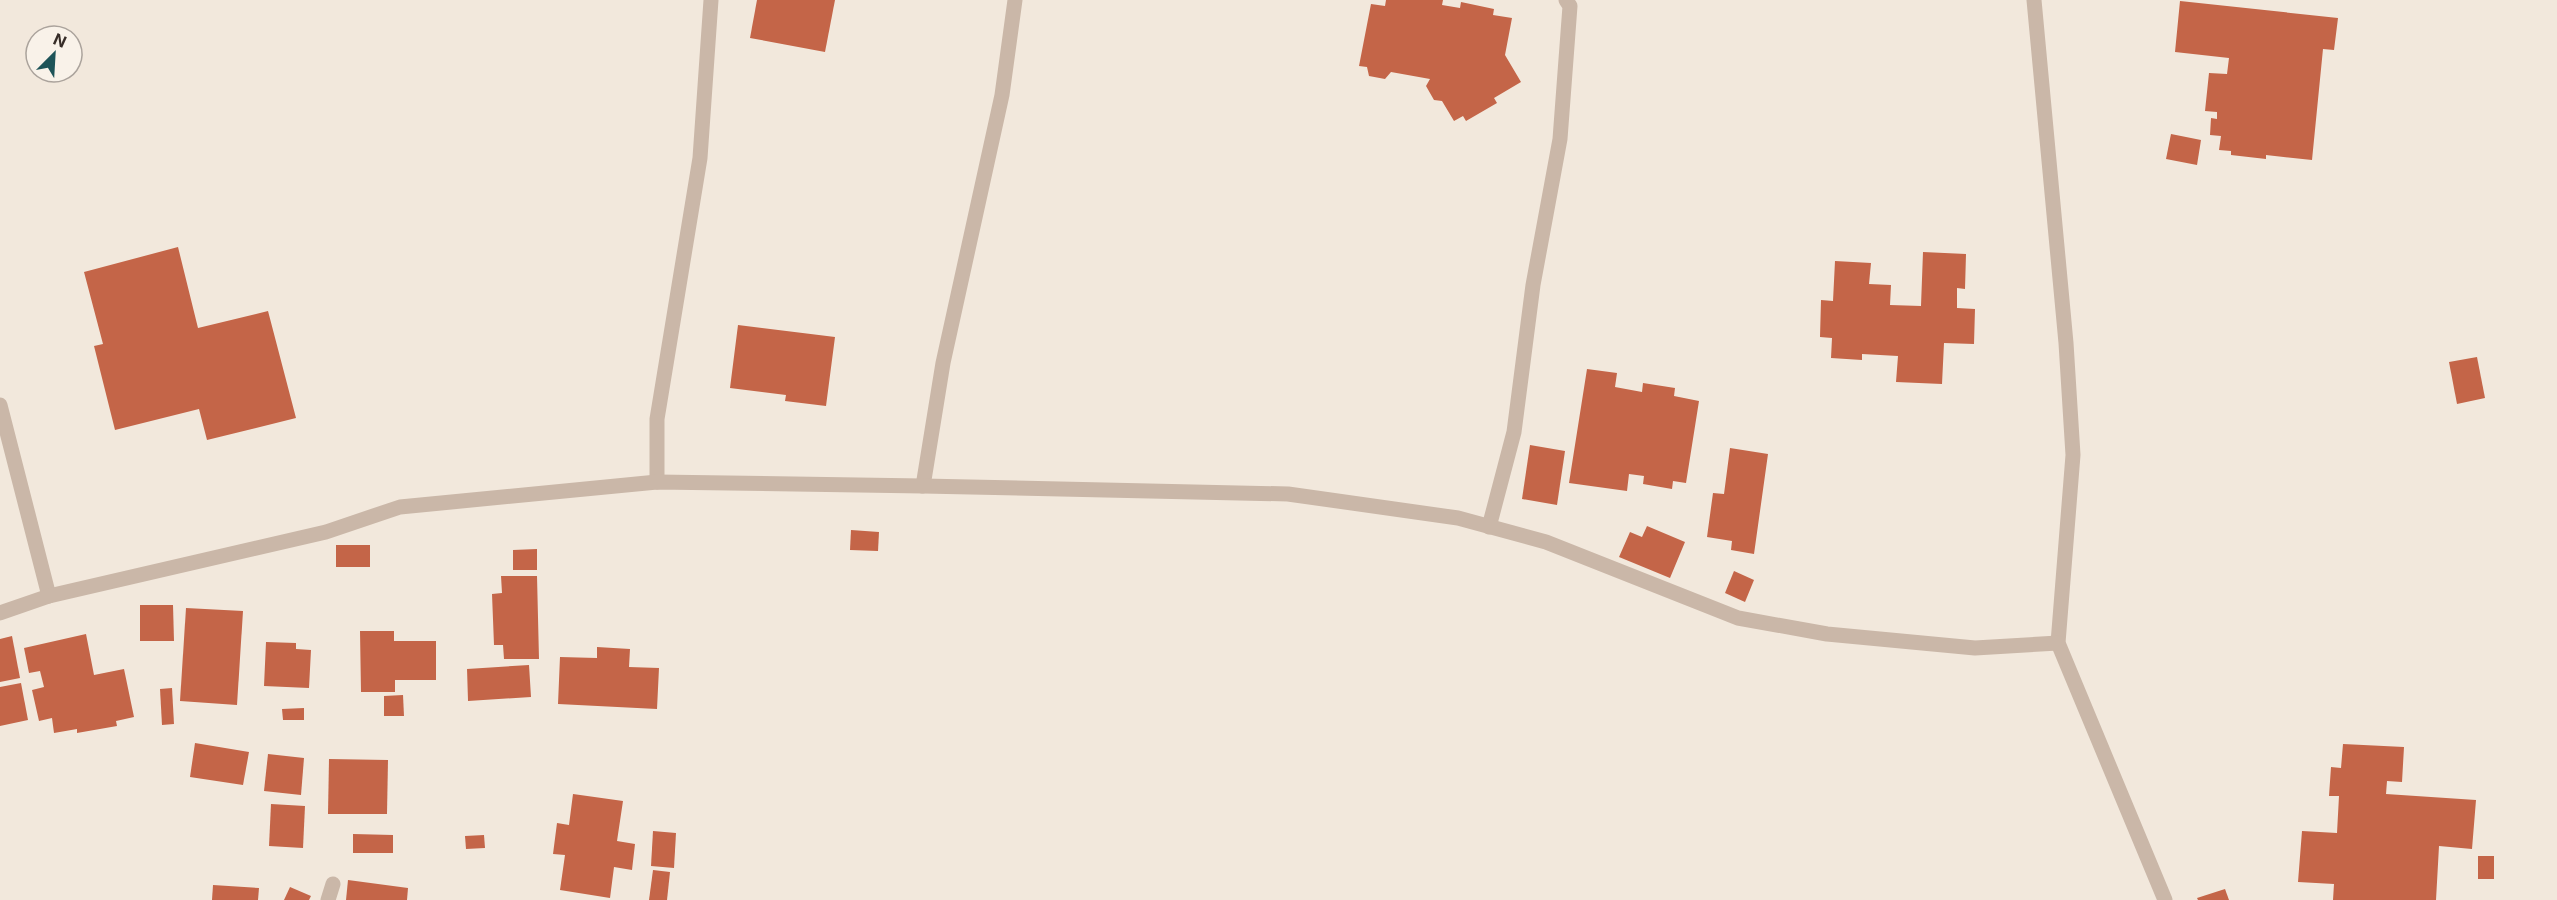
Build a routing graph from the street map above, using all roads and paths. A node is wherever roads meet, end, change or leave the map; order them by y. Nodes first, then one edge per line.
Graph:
1 (711, 0) edge
2 (1015, 0) edge
3 (1566, 0) edge
4 (2034, 0) edge
5 (0, 405) edge
6 (657, 482) junction
7 (923, 486) junction
8 (1489, 527) junction
9 (49, 597) junction
10 (0, 613) edge
11 (2058, 643) junction
12 (333, 884) dead end
13 (328, 900) edge
14 (2165, 900) edge

1 - 6 street
2 - 7 street
3 - 8 street
4 - 11 street
5 - 9 street
6 - 7 street
6 - 9 street
7 - 8 street
8 - 11 street
9 - 10 street
11 - 14 street
12 - 13 street

